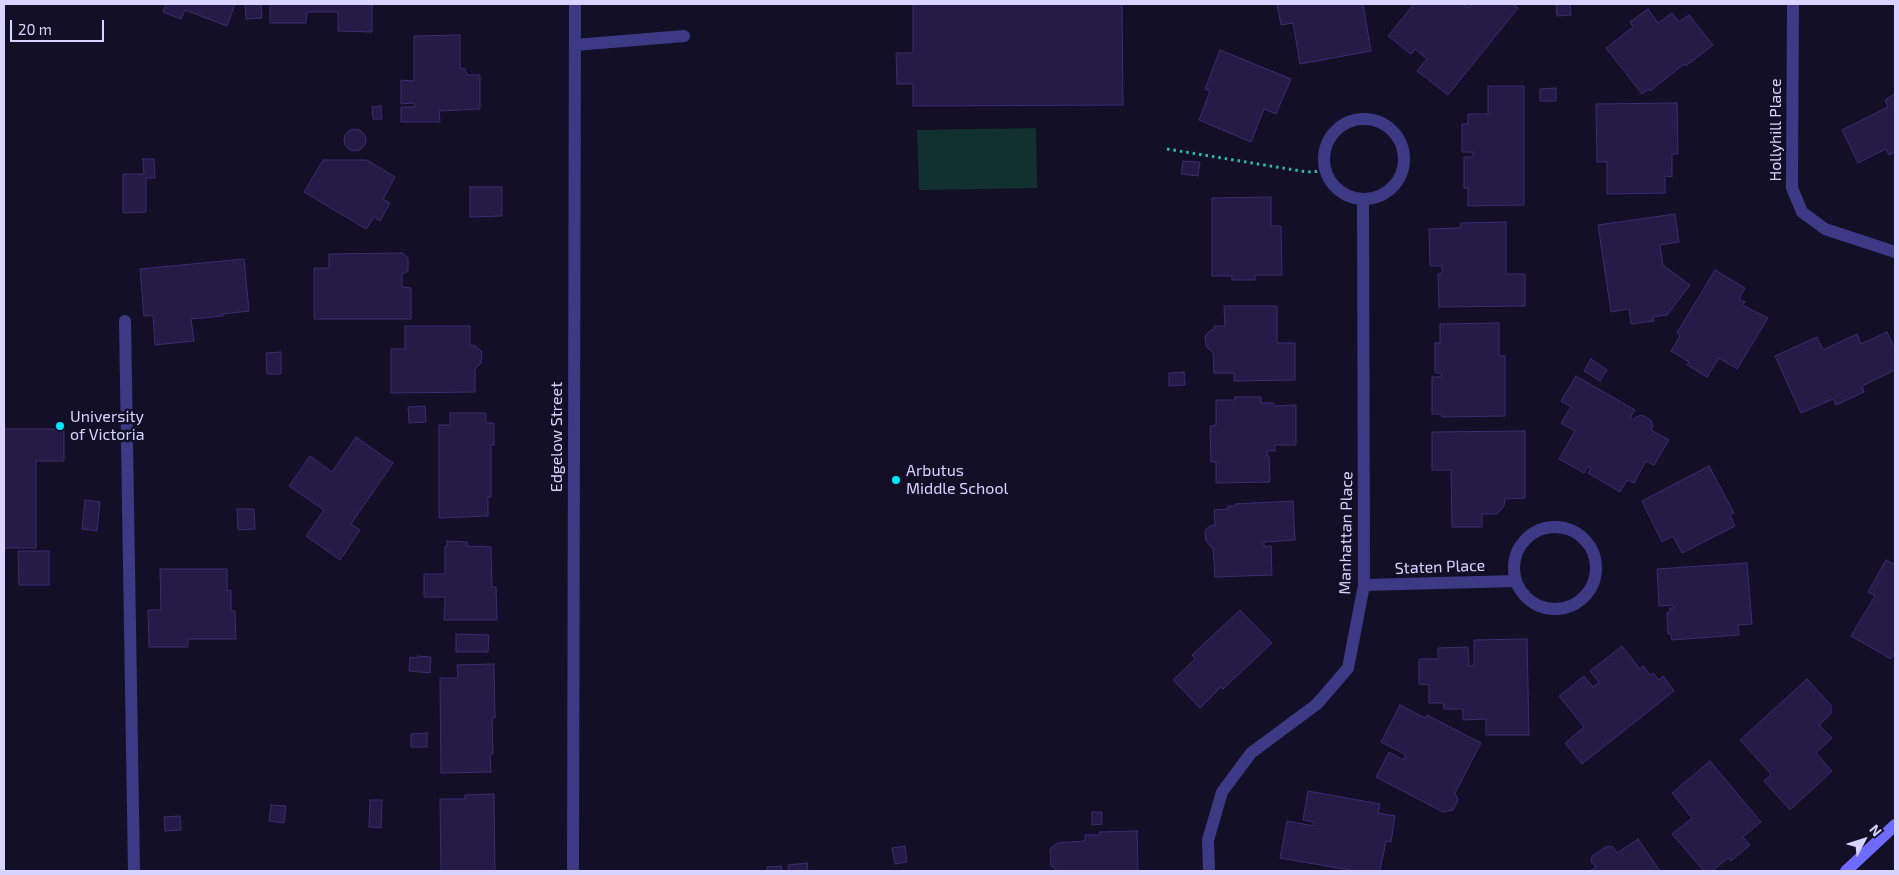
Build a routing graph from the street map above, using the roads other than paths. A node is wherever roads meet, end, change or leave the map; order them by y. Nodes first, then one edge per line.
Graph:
1 (574, 4) edge
2 (1793, 4) edge
3 (684, 36) dead end
4 (575, 45) junction
5 (1363, 199) junction
6 (1895, 252) edge
7 (125, 321) dead end
8 (1516, 581) junction
9 (1364, 585) junction
10 (1895, 825) edge
11 (134, 871) edge
12 (573, 871) edge
13 (1209, 871) edge
14 (1846, 871) edge

1 - 4 street, Edgelow Street
2 - 6 street, Hollyhill Place
3 - 4 street
4 - 12 street, Edgelow Street
5 - 5 street
5 - 9 street, Manhattan Place
7 - 11 street
8 - 8 street
8 - 9 street, Staten Place
9 - 13 street, Manhattan Place
10 - 14 main road

